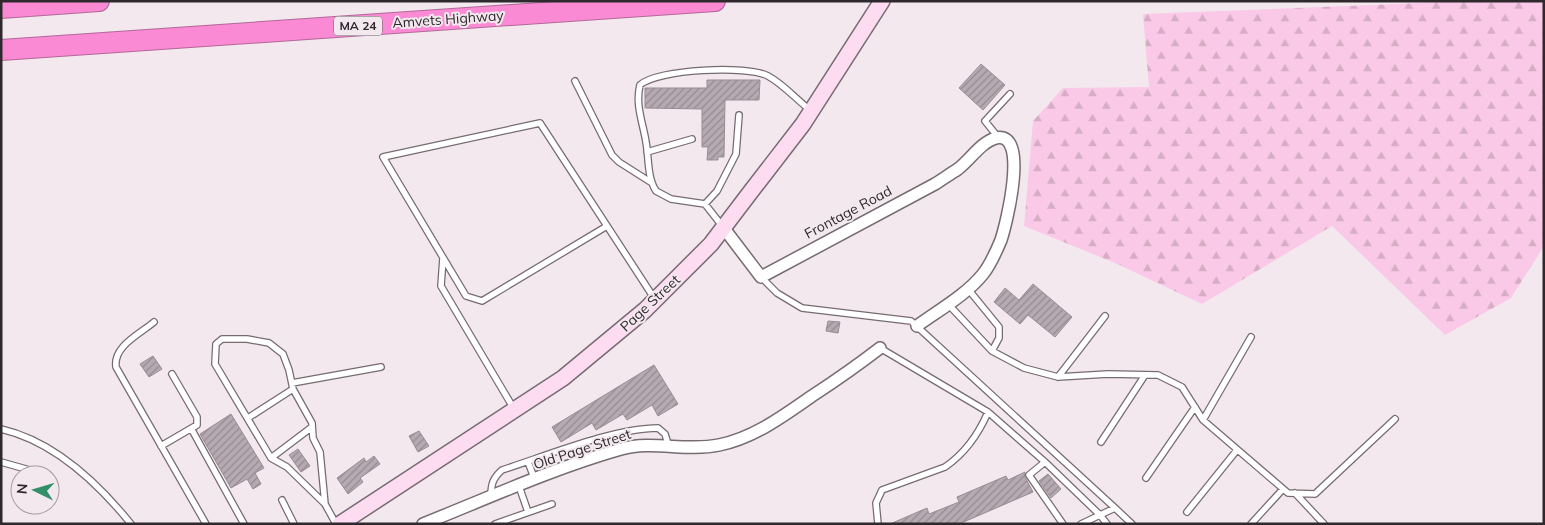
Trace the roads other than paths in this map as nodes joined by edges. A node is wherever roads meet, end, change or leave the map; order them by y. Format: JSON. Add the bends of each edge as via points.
{"nodes":[{"id":1,"x":99,"y":1,"type":"edge"},
{"id":2,"x":715,"y":1,"type":"edge"},
{"id":3,"x":882,"y":1,"type":"edge"},
{"id":4,"x":1,"y":8,"type":"edge"},
{"id":5,"x":1,"y":50,"type":"edge"},
{"id":6,"x":575,"y":81,"type":"dead end"},
{"id":7,"x":1010,"y":94,"type":"dead end"},
{"id":8,"x":811,"y":112,"type":"junction"},
{"id":9,"x":739,"y":115,"type":"dead end"},
{"id":10,"x":998,"y":137,"type":"junction"},
{"id":11,"x":692,"y":140,"type":"dead end"},
{"id":12,"x":647,"y":152,"type":"junction"},
{"id":13,"x":652,"y":182,"type":"junction"},
{"id":14,"x":705,"y":204,"type":"junction"},
{"id":15,"x":607,"y":226,"type":"junction"},
{"id":16,"x":723,"y":228,"type":"junction"},
{"id":17,"x":443,"y":258,"type":"junction"},
{"id":18,"x":762,"y":277,"type":"junction"},
{"id":19,"x":968,"y":289,"type":"junction"},
{"id":20,"x":655,"y":300,"type":"junction"},
{"id":21,"x":948,"y":304,"type":"junction"},
{"id":22,"x":1105,"y":316,"type":"dead end"},
{"id":23,"x":154,"y":322,"type":"dead end"},
{"id":24,"x":917,"y":326,"type":"junction"},
{"id":25,"x":1251,"y":337,"type":"dead end"},
{"id":26,"x":880,"y":348,"type":"joint"},
{"id":27,"x":992,"y":351,"type":"junction"},
{"id":28,"x":381,"y":367,"type":"dead end"},
{"id":29,"x":172,"y":374,"type":"dead end"},
{"id":30,"x":1144,"y":375,"type":"junction"},
{"id":31,"x":1058,"y":377,"type":"junction"},
{"id":32,"x":292,"y":386,"type":"junction"},
{"id":33,"x":1195,"y":407,"type":"junction"},
{"id":34,"x":515,"y":410,"type":"junction"},
{"id":35,"x":988,"y":412,"type":"junction"},
{"id":36,"x":248,"y":418,"type":"junction"},
{"id":37,"x":1395,"y":419,"type":"dead end"},
{"id":38,"x":1203,"y":420,"type":"junction"},
{"id":39,"x":312,"y":427,"type":"junction"},
{"id":40,"x":1,"y":429,"type":"edge"},
{"id":41,"x":192,"y":430,"type":"junction"},
{"id":42,"x":1101,"y":442,"type":"dead end"},
{"id":43,"x":162,"y":446,"type":"junction"},
{"id":44,"x":669,"y":447,"type":"junction"},
{"id":45,"x":1237,"y":450,"type":"junction"},
{"id":46,"x":271,"y":458,"type":"junction"},
{"id":47,"x":528,"y":462,"type":"junction"},
{"id":48,"x":1045,"y":462,"type":"junction"},
{"id":49,"x":1146,"y":478,"type":"dead end"},
{"id":50,"x":535,"y":480,"type":"junction"},
{"id":51,"x":519,"y":486,"type":"junction"},
{"id":52,"x":1283,"y":489,"type":"junction"},
{"id":53,"x":1295,"y":493,"type":"junction"},
{"id":54,"x":490,"y":496,"type":"junction"},
{"id":55,"x":282,"y":500,"type":"dead end"},
{"id":56,"x":325,"y":504,"type":"junction"},
{"id":57,"x":552,"y":504,"type":"dead end"},
{"id":58,"x":1115,"y":508,"type":"junction"},
{"id":59,"x":528,"y":512,"type":"junction"},
{"id":60,"x":1188,"y":512,"type":"dead end"},
{"id":61,"x":1100,"y":515,"type":"junction"},
{"id":62,"x":446,"y":520,"type":"edge"},
{"id":63,"x":346,"y":522,"type":"edge"},
{"id":64,"x":131,"y":524,"type":"edge"},
{"id":65,"x":206,"y":524,"type":"edge"},
{"id":66,"x":244,"y":524,"type":"edge"},
{"id":67,"x":294,"y":524,"type":"edge"},
{"id":68,"x":423,"y":524,"type":"edge"},
{"id":69,"x":495,"y":524,"type":"edge"},
{"id":70,"x":878,"y":524,"type":"edge"},
{"id":71,"x":1063,"y":524,"type":"edge"},
{"id":72,"x":1081,"y":524,"type":"edge"},
{"id":73,"x":1107,"y":524,"type":"edge"},
{"id":74,"x":1132,"y":524,"type":"edge"},
{"id":75,"x":1251,"y":524,"type":"edge"},
{"id":76,"x":1324,"y":524,"type":"edge"}],
"edges":[{"from":1,"to":4,"type":"highway"},
{"from":2,"to":5,"type":"highway","name":"Amvets Highway","number":"MA 24"},
{"from":3,"to":8,"type":"main road","name":"Page Street"},
{"from":6,"to":13,"type":"lane","via":[[612,155]]},
{"from":7,"to":10,"type":"lane","via":[[985,121]]},
{"from":8,"to":12,"type":"lane","via":[[769,76],[756,72],[676,72],[640,85],[640,118]]},
{"from":8,"to":16,"type":"main road","name":"Page Street"},
{"from":9,"to":14,"type":"lane","via":[[735,157],[717,191]]},
{"from":10,"to":18,"type":"street","name":"Frontage Road","via":[[987,142],[935,184]]},
{"from":10,"to":19,"type":"street","via":[[1010,142],[1014,157],[1007,219],[991,261]]},
{"from":11,"to":12,"type":"lane"},
{"from":12,"to":13,"type":"lane"},
{"from":13,"to":14,"type":"lane","via":[[656,191],[665,197]]},
{"from":14,"to":16,"type":"lane"},
{"from":15,"to":17,"type":"lane","via":[[482,301],[466,296]]},
{"from":15,"to":17,"type":"lane","via":[[540,123],[383,157]]},
{"from":15,"to":20,"type":"lane"},
{"from":16,"to":18,"type":"street"},
{"from":16,"to":20,"type":"main road","name":"Page Street","via":[[706,250]]},
{"from":17,"to":34,"type":"lane","via":[[441,286]]},
{"from":18,"to":24,"type":"lane","via":[[777,294],[802,308],[911,321]]},
{"from":19,"to":21,"type":"street"},
{"from":19,"to":27,"type":"lane","via":[[999,327],[999,338]]},
{"from":20,"to":34,"type":"main road","name":"Page Street","via":[[600,349]]},
{"from":21,"to":24,"type":"street"},
{"from":21,"to":27,"type":"lane"},
{"from":22,"to":31,"type":"lane"},
{"from":23,"to":43,"type":"lane","via":[[118,351],[115,359],[116,367]]},
{"from":24,"to":58,"type":"lane"},
{"from":25,"to":38,"type":"lane"},
{"from":26,"to":35,"type":"lane"},
{"from":26,"to":44,"type":"street","name":"Old Page Street","via":[[775,421],[742,439],[700,447]]},
{"from":27,"to":31,"type":"lane","via":[[1024,368]]},
{"from":28,"to":32,"type":"lane"},
{"from":29,"to":41,"type":"lane","via":[[197,417],[197,424]]},
{"from":30,"to":31,"type":"lane"},
{"from":30,"to":33,"type":"lane","via":[[1158,375],[1182,387]]},
{"from":30,"to":42,"type":"lane"},
{"from":32,"to":36,"type":"lane"},
{"from":32,"to":36,"type":"lane","via":[[287,361],[278,348],[247,339],[222,339],[216,344],[215,364]]},
{"from":32,"to":39,"type":"lane"},
{"from":33,"to":38,"type":"lane"},
{"from":33,"to":49,"type":"lane"},
{"from":34,"to":63,"type":"main road","name":"Page Street"},
{"from":35,"to":48,"type":"lane"},
{"from":35,"to":70,"type":"lane","via":[[983,424],[953,461],[882,490],[876,503]]},
{"from":36,"to":46,"type":"lane"},
{"from":37,"to":53,"type":"lane","via":[[1315,494]]},
{"from":38,"to":45,"type":"lane"},
{"from":39,"to":46,"type":"lane"},
{"from":39,"to":56,"type":"lane","via":[[322,459]]},
{"from":40,"to":64,"type":"lane","via":[[36,440],[57,454],[105,494]]},
{"from":41,"to":43,"type":"lane"},
{"from":41,"to":66,"type":"lane"},
{"from":43,"to":65,"type":"lane"},
{"from":44,"to":47,"type":"lane","via":[[666,434],[658,428],[644,428]]},
{"from":44,"to":50,"type":"street","name":"Old Page Street","via":[[632,446]]},
{"from":45,"to":52,"type":"lane"},
{"from":45,"to":60,"type":"lane"},
{"from":46,"to":56,"type":"lane","via":[[287,467]]},
{"from":47,"to":50,"type":"lane"},
{"from":47,"to":54,"type":"lane","via":[[502,470],[494,476]]},
{"from":48,"to":61,"type":"lane"},
{"from":48,"to":71,"type":"lane","via":[[1029,475]]},
{"from":50,"to":51,"type":"street","name":"Old Page Street"},
{"from":51,"to":54,"type":"street","name":"Old Page Street"},
{"from":51,"to":59,"type":"lane"},
{"from":52,"to":53,"type":"lane"},
{"from":52,"to":75,"type":"lane"},
{"from":53,"to":76,"type":"lane"},
{"from":54,"to":62,"type":"street","name":"Old Page Street"},
{"from":55,"to":67,"type":"lane"},
{"from":56,"to":63,"type":"lane"},
{"from":57,"to":59,"type":"lane"},
{"from":58,"to":61,"type":"lane"},
{"from":58,"to":74,"type":"lane"},
{"from":59,"to":69,"type":"lane"},
{"from":61,"to":72,"type":"lane"},
{"from":61,"to":73,"type":"lane"},
{"from":62,"to":68,"type":"street","name":"Old Page Street"}]}
